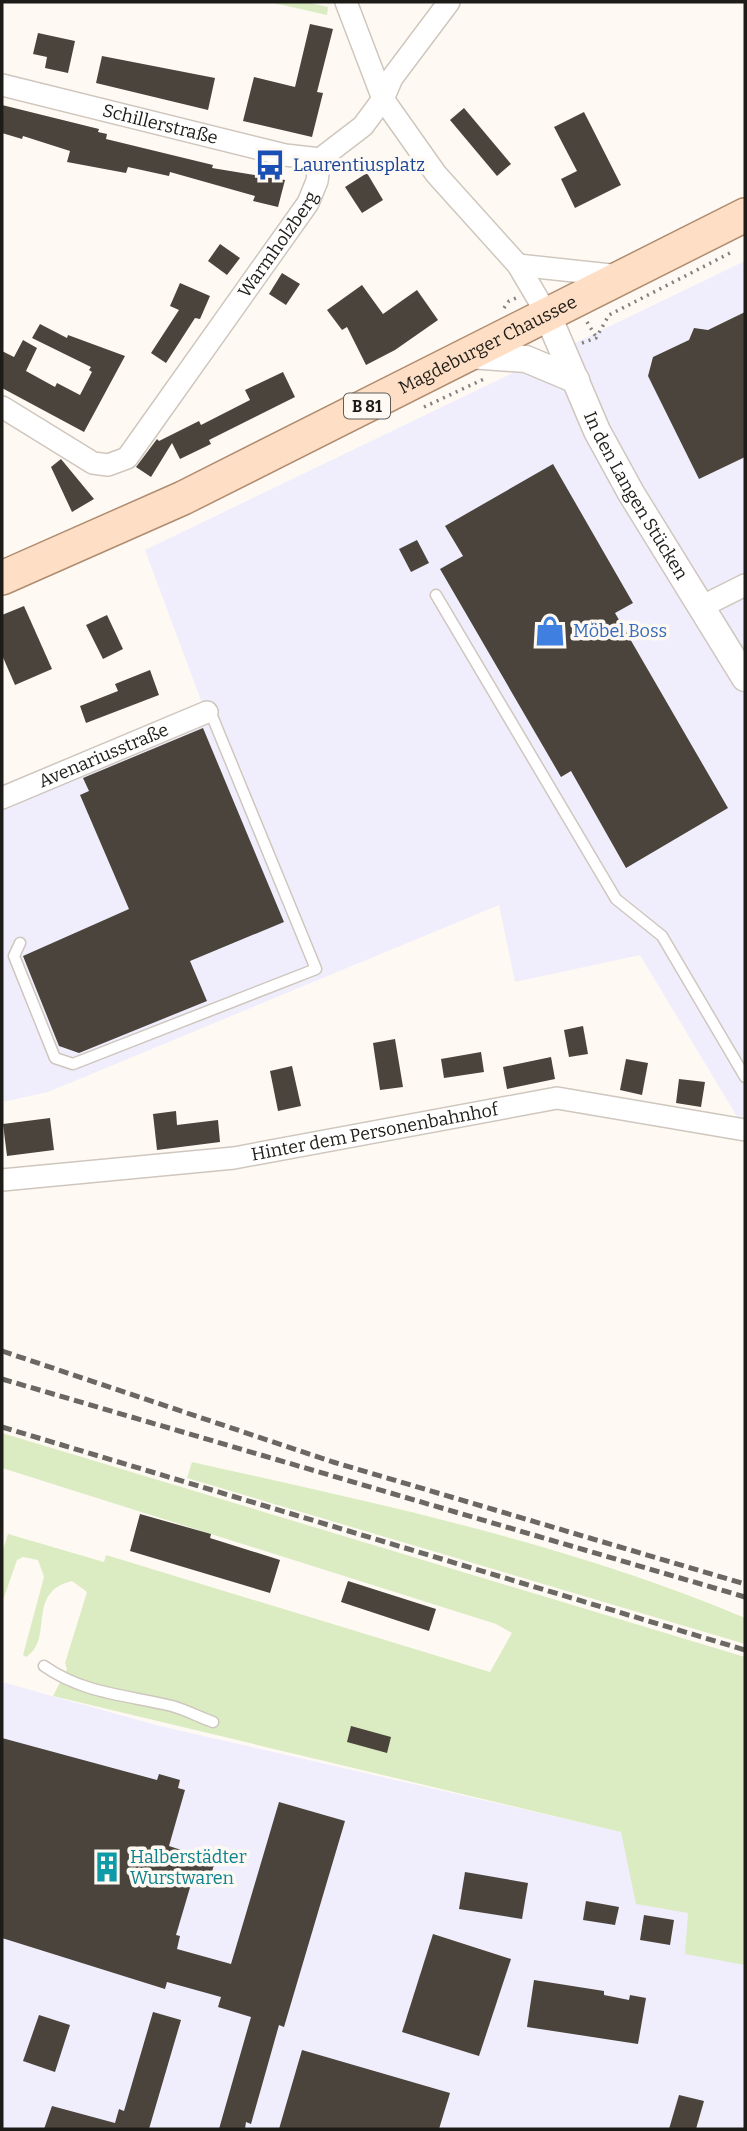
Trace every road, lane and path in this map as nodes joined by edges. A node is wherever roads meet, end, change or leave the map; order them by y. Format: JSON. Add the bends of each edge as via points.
{"nodes":[{"id":1,"x":346,"y":2,"type":"edge"},
{"id":2,"x":449,"y":2,"type":"edge"},
{"id":3,"x":2,"y":85,"type":"edge"},
{"id":4,"x":383,"y":99,"type":"junction"},
{"id":5,"x":320,"y":159,"type":"junction"},
{"id":6,"x":745,"y":215,"type":"edge"},
{"id":7,"x":745,"y":245,"type":"edge"},
{"id":8,"x":518,"y":265,"type":"junction"},
{"id":9,"x":626,"y":277,"type":"junction"},
{"id":10,"x":548,"y":316,"type":"junction"},
{"id":11,"x":563,"y":349,"type":"junction"},
{"id":12,"x":469,"y":355,"type":"junction"},
{"id":13,"x":576,"y":380,"type":"junction"},
{"id":14,"x":2,"y":407,"type":"edge"},
{"id":15,"x":2,"y":578,"type":"edge"},
{"id":16,"x":745,"y":585,"type":"edge"},
{"id":17,"x":436,"y":595,"type":"dead end"},
{"id":18,"x":703,"y":606,"type":"junction"},
{"id":19,"x":745,"y":678,"type":"edge"},
{"id":20,"x":207,"y":712,"type":"joint"},
{"id":21,"x":2,"y":798,"type":"edge"},
{"id":22,"x":20,"y":943,"type":"dead end"},
{"id":23,"x":745,"y":1077,"type":"edge"},
{"id":24,"x":745,"y":1130,"type":"edge"},
{"id":25,"x":2,"y":1180,"type":"edge"},
{"id":26,"x":44,"y":1665,"type":"dead end"},
{"id":27,"x":213,"y":1722,"type":"dead end"}],
"edges":[{"from":1,"to":4,"type":"street"},
{"from":2,"to":4,"type":"street","via":[[392,78]]},
{"from":3,"to":5,"type":"street","name":"Schillerstraße","via":[[285,155]]},
{"from":4,"to":5,"type":"street","via":[[363,126]]},
{"from":4,"to":8,"type":"street","via":[[436,174]]},
{"from":5,"to":14,"type":"street","name":"Warmholzberg","via":[[308,203],[127,458],[108,465],[93,463]]},
{"from":6,"to":9,"type":"main road","name":"Magdeburger Chaussee","number":"B 81"},
{"from":7,"to":11,"type":"path","via":[[609,315],[596,338]]},
{"from":8,"to":9,"type":"street"},
{"from":8,"to":10,"type":"street"},
{"from":9,"to":10,"type":"main road","name":"Magdeburger Chaussee","number":"B 81"},
{"from":10,"to":11,"type":"street","name":"In den Langen Stücken"},
{"from":10,"to":12,"type":"main road","name":"Magdeburger Chaussee","number":"B 81"},
{"from":11,"to":13,"type":"street","name":"In den Langen Stücken"},
{"from":12,"to":13,"type":"street","via":[[526,359]]},
{"from":12,"to":15,"type":"main road","name":"Magdeburger Chaussee","number":"B 81","via":[[183,498]]},
{"from":13,"to":18,"type":"street","name":"In den Langen Stücken","via":[[631,493]]},
{"from":16,"to":18,"type":"street"},
{"from":17,"to":23,"type":"lane","via":[[615,899],[662,936]]},
{"from":18,"to":19,"type":"street","name":"In den Langen Stücken"},
{"from":20,"to":21,"type":"street","name":"Avenariusstraße"},
{"from":20,"to":22,"type":"lane","via":[[316,969],[73,1064],[55,1058],[14,956]]},
{"from":24,"to":25,"type":"street","name":"Hinter dem Personenbahnhof","via":[[557,1098],[234,1158]]},
{"from":26,"to":27,"type":"lane","via":[[87,1689],[176,1707]]}]}
